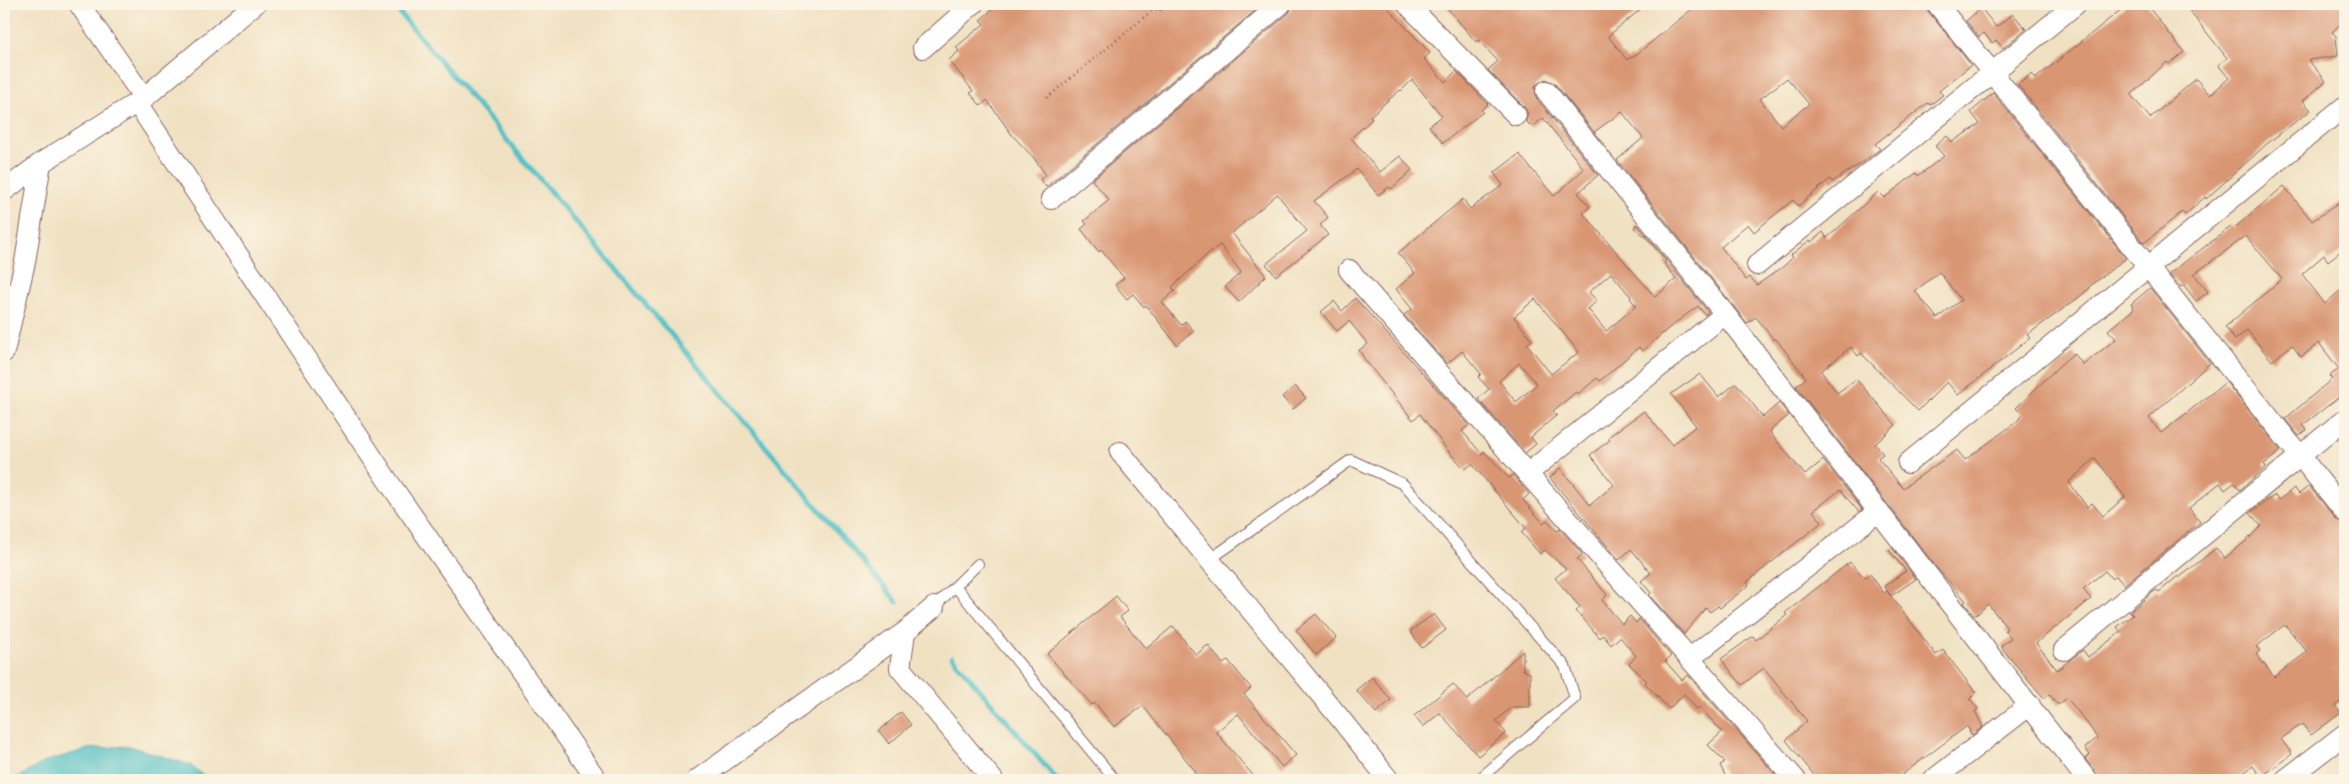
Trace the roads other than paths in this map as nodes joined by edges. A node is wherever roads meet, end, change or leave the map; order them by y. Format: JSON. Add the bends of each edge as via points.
{"nodes":[{"id":1,"x":79,"y":4,"type":"edge"},
{"id":2,"x":255,"y":4,"type":"edge"},
{"id":3,"x":973,"y":4,"type":"edge"},
{"id":4,"x":1281,"y":4,"type":"edge"},
{"id":5,"x":1407,"y":4,"type":"edge"},
{"id":6,"x":1937,"y":4,"type":"edge"},
{"id":7,"x":2076,"y":4,"type":"edge"},
{"id":8,"x":923,"y":48,"type":"dead end"},
{"id":9,"x":1991,"y":73,"type":"junction"},
{"id":10,"x":1546,"y":91,"type":"dead end"},
{"id":11,"x":141,"y":100,"type":"junction"},
{"id":12,"x":2345,"y":106,"type":"edge"},
{"id":13,"x":1516,"y":115,"type":"dead end"},
{"id":14,"x":41,"y":163,"type":"junction"},
{"id":15,"x":4,"y":191,"type":"edge"},
{"id":16,"x":1051,"y":199,"type":"dead end"},
{"id":17,"x":1758,"y":265,"type":"dead end"},
{"id":18,"x":2148,"y":267,"type":"junction"},
{"id":19,"x":1349,"y":270,"type":"dead end"},
{"id":20,"x":1725,"y":314,"type":"junction"},
{"id":21,"x":4,"y":352,"type":"edge"},
{"id":22,"x":2345,"y":418,"type":"edge"},
{"id":23,"x":1120,"y":452,"type":"dead end"},
{"id":24,"x":2300,"y":456,"type":"junction"},
{"id":25,"x":1908,"y":462,"type":"dead end"},
{"id":26,"x":1527,"y":474,"type":"junction"},
{"id":27,"x":1879,"y":511,"type":"junction"},
{"id":28,"x":2345,"y":512,"type":"edge"},
{"id":29,"x":1209,"y":560,"type":"junction"},
{"id":30,"x":978,"y":564,"type":"dead end"},
{"id":31,"x":956,"y":587,"type":"junction"},
{"id":32,"x":934,"y":607,"type":"joint"},
{"id":33,"x":905,"y":632,"type":"junction"},
{"id":34,"x":2064,"y":650,"type":"dead end"},
{"id":35,"x":1689,"y":659,"type":"junction"},
{"id":36,"x":2030,"y":705,"type":"junction"},
{"id":37,"x":2345,"y":734,"type":"edge"},
{"id":38,"x":597,"y":780,"type":"edge"},
{"id":39,"x":697,"y":780,"type":"edge"},
{"id":40,"x":993,"y":780,"type":"edge"},
{"id":41,"x":1115,"y":780,"type":"edge"},
{"id":42,"x":1388,"y":780,"type":"edge"},
{"id":43,"x":1478,"y":780,"type":"edge"},
{"id":44,"x":1796,"y":780,"type":"edge"},
{"id":45,"x":1933,"y":780,"type":"edge"},
{"id":46,"x":2087,"y":780,"type":"edge"},
{"id":47,"x":2285,"y":780,"type":"edge"}],
"edges":[{"from":1,"to":11,"type":"street"},
{"from":2,"to":11,"type":"street"},
{"from":3,"to":8,"type":"street"},
{"from":4,"to":16,"type":"street"},
{"from":5,"to":13,"type":"street"},
{"from":6,"to":9,"type":"street"},
{"from":7,"to":9,"type":"street"},
{"from":9,"to":17,"type":"street"},
{"from":9,"to":18,"type":"street"},
{"from":10,"to":20,"type":"street"},
{"from":11,"to":14,"type":"street"},
{"from":11,"to":38,"type":"street","via":[[388,481]]},
{"from":12,"to":18,"type":"street"},
{"from":14,"to":15,"type":"street"},
{"from":14,"to":21,"type":"street","via":[[25,262]]},
{"from":18,"to":24,"type":"street"},
{"from":18,"to":25,"type":"street"},
{"from":19,"to":26,"type":"street"},
{"from":20,"to":26,"type":"street"},
{"from":20,"to":27,"type":"street"},
{"from":22,"to":24,"type":"street"},
{"from":23,"to":29,"type":"street"},
{"from":24,"to":28,"type":"street"},
{"from":24,"to":34,"type":"street"},
{"from":26,"to":35,"type":"street"},
{"from":27,"to":35,"type":"street"},
{"from":27,"to":36,"type":"street"},
{"from":29,"to":42,"type":"street"},
{"from":29,"to":43,"type":"lane","via":[[1351,460],[1403,484],[1565,666],[1575,698]]},
{"from":30,"to":31,"type":"lane"},
{"from":31,"to":32,"type":"lane"},
{"from":31,"to":41,"type":"lane"},
{"from":32,"to":33,"type":"street"},
{"from":33,"to":39,"type":"street"},
{"from":33,"to":40,"type":"street","via":[[900,668]]},
{"from":35,"to":44,"type":"street"},
{"from":36,"to":45,"type":"street"},
{"from":36,"to":46,"type":"street"},
{"from":37,"to":47,"type":"street"}]}
